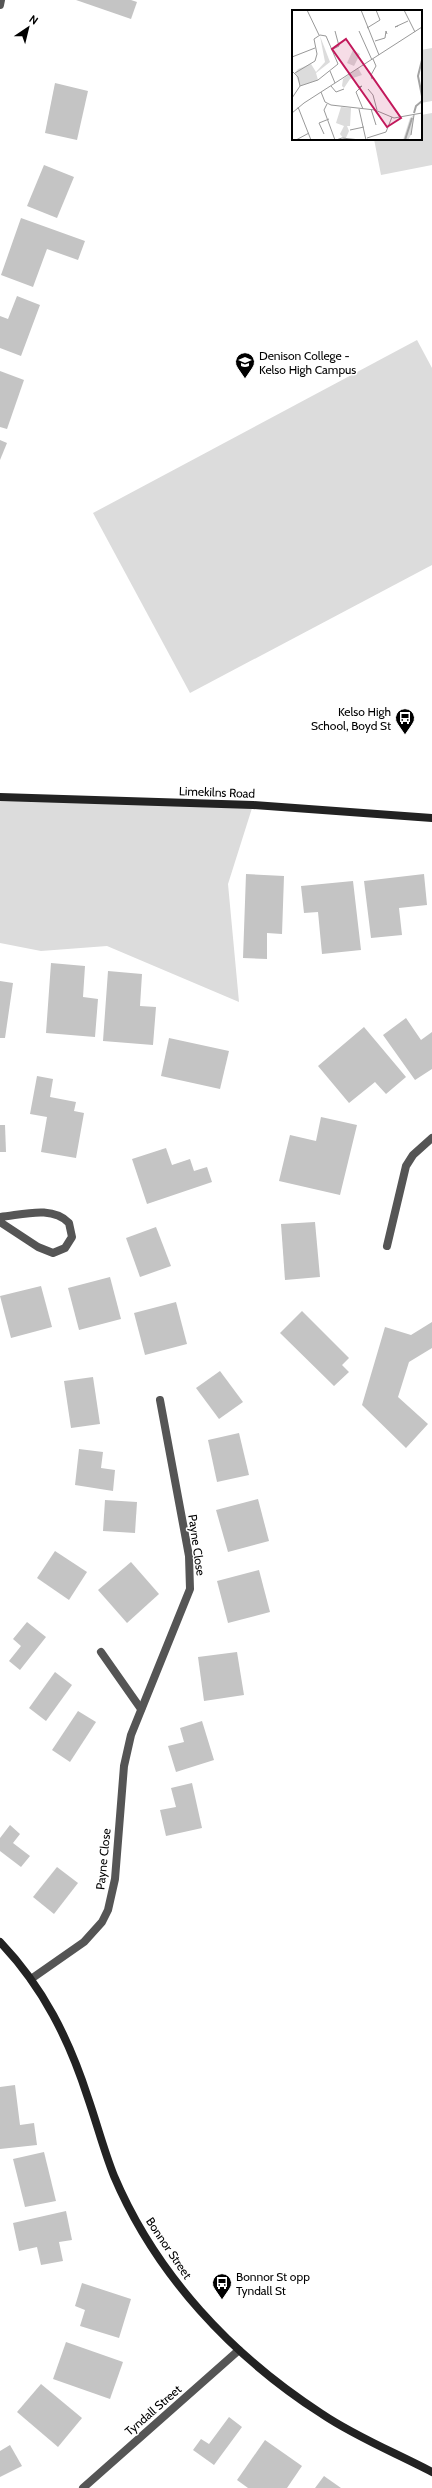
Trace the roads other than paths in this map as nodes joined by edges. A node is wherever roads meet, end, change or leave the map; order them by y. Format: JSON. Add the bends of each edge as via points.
{"nodes":[{"id":1,"x":1,"y":0,"type":"edge"},
{"id":2,"x":0,"y":5,"type":"edge"},
{"id":3,"x":0,"y":797,"type":"edge"},
{"id":4,"x":432,"y":818,"type":"edge"},
{"id":5,"x":432,"y":1138,"type":"edge"},
{"id":6,"x":0,"y":1218,"type":"edge"},
{"id":7,"x":0,"y":1222,"type":"edge"},
{"id":8,"x":387,"y":1246,"type":"dead end"},
{"id":9,"x":160,"y":1400,"type":"dead end"},
{"id":10,"x":101,"y":1652,"type":"dead end"},
{"id":11,"x":141,"y":1709,"type":"junction"},
{"id":12,"x":0,"y":1942,"type":"edge"},
{"id":13,"x":31,"y":1978,"type":"junction"},
{"id":14,"x":239,"y":2350,"type":"junction"},
{"id":15,"x":432,"y":2472,"type":"edge"},
{"id":16,"x":83,"y":2488,"type":"edge"}],
"edges":[{"from":1,"to":2,"type":"street"},
{"from":3,"to":4,"type":"street","name":"Limekilns Road","via":[[253,806]]},
{"from":5,"to":8,"type":"street","via":[[406,1166]]},
{"from":6,"to":7,"type":"street","via":[[47,1212],[55,1214],[69,1223],[72,1237],[66,1248],[53,1253],[38,1247]]},
{"from":9,"to":11,"type":"street","name":"Payne Close","via":[[191,1573],[185,1606]]},
{"from":10,"to":11,"type":"street"},
{"from":11,"to":13,"type":"street","name":"Payne Close","via":[[131,1735],[124,1766],[115,1879],[108,1910],[102,1922],[84,1942]]},
{"from":12,"to":13,"type":"street","name":"Bonnor Street"},
{"from":13,"to":14,"type":"street","name":"Bonnor Street","via":[[63,2032],[114,2175],[138,2226],[180,2286]]},
{"from":14,"to":15,"type":"street","name":"Bonnor Street","via":[[323,2415]]},
{"from":14,"to":16,"type":"street","name":"Tyndall Street"}]}
